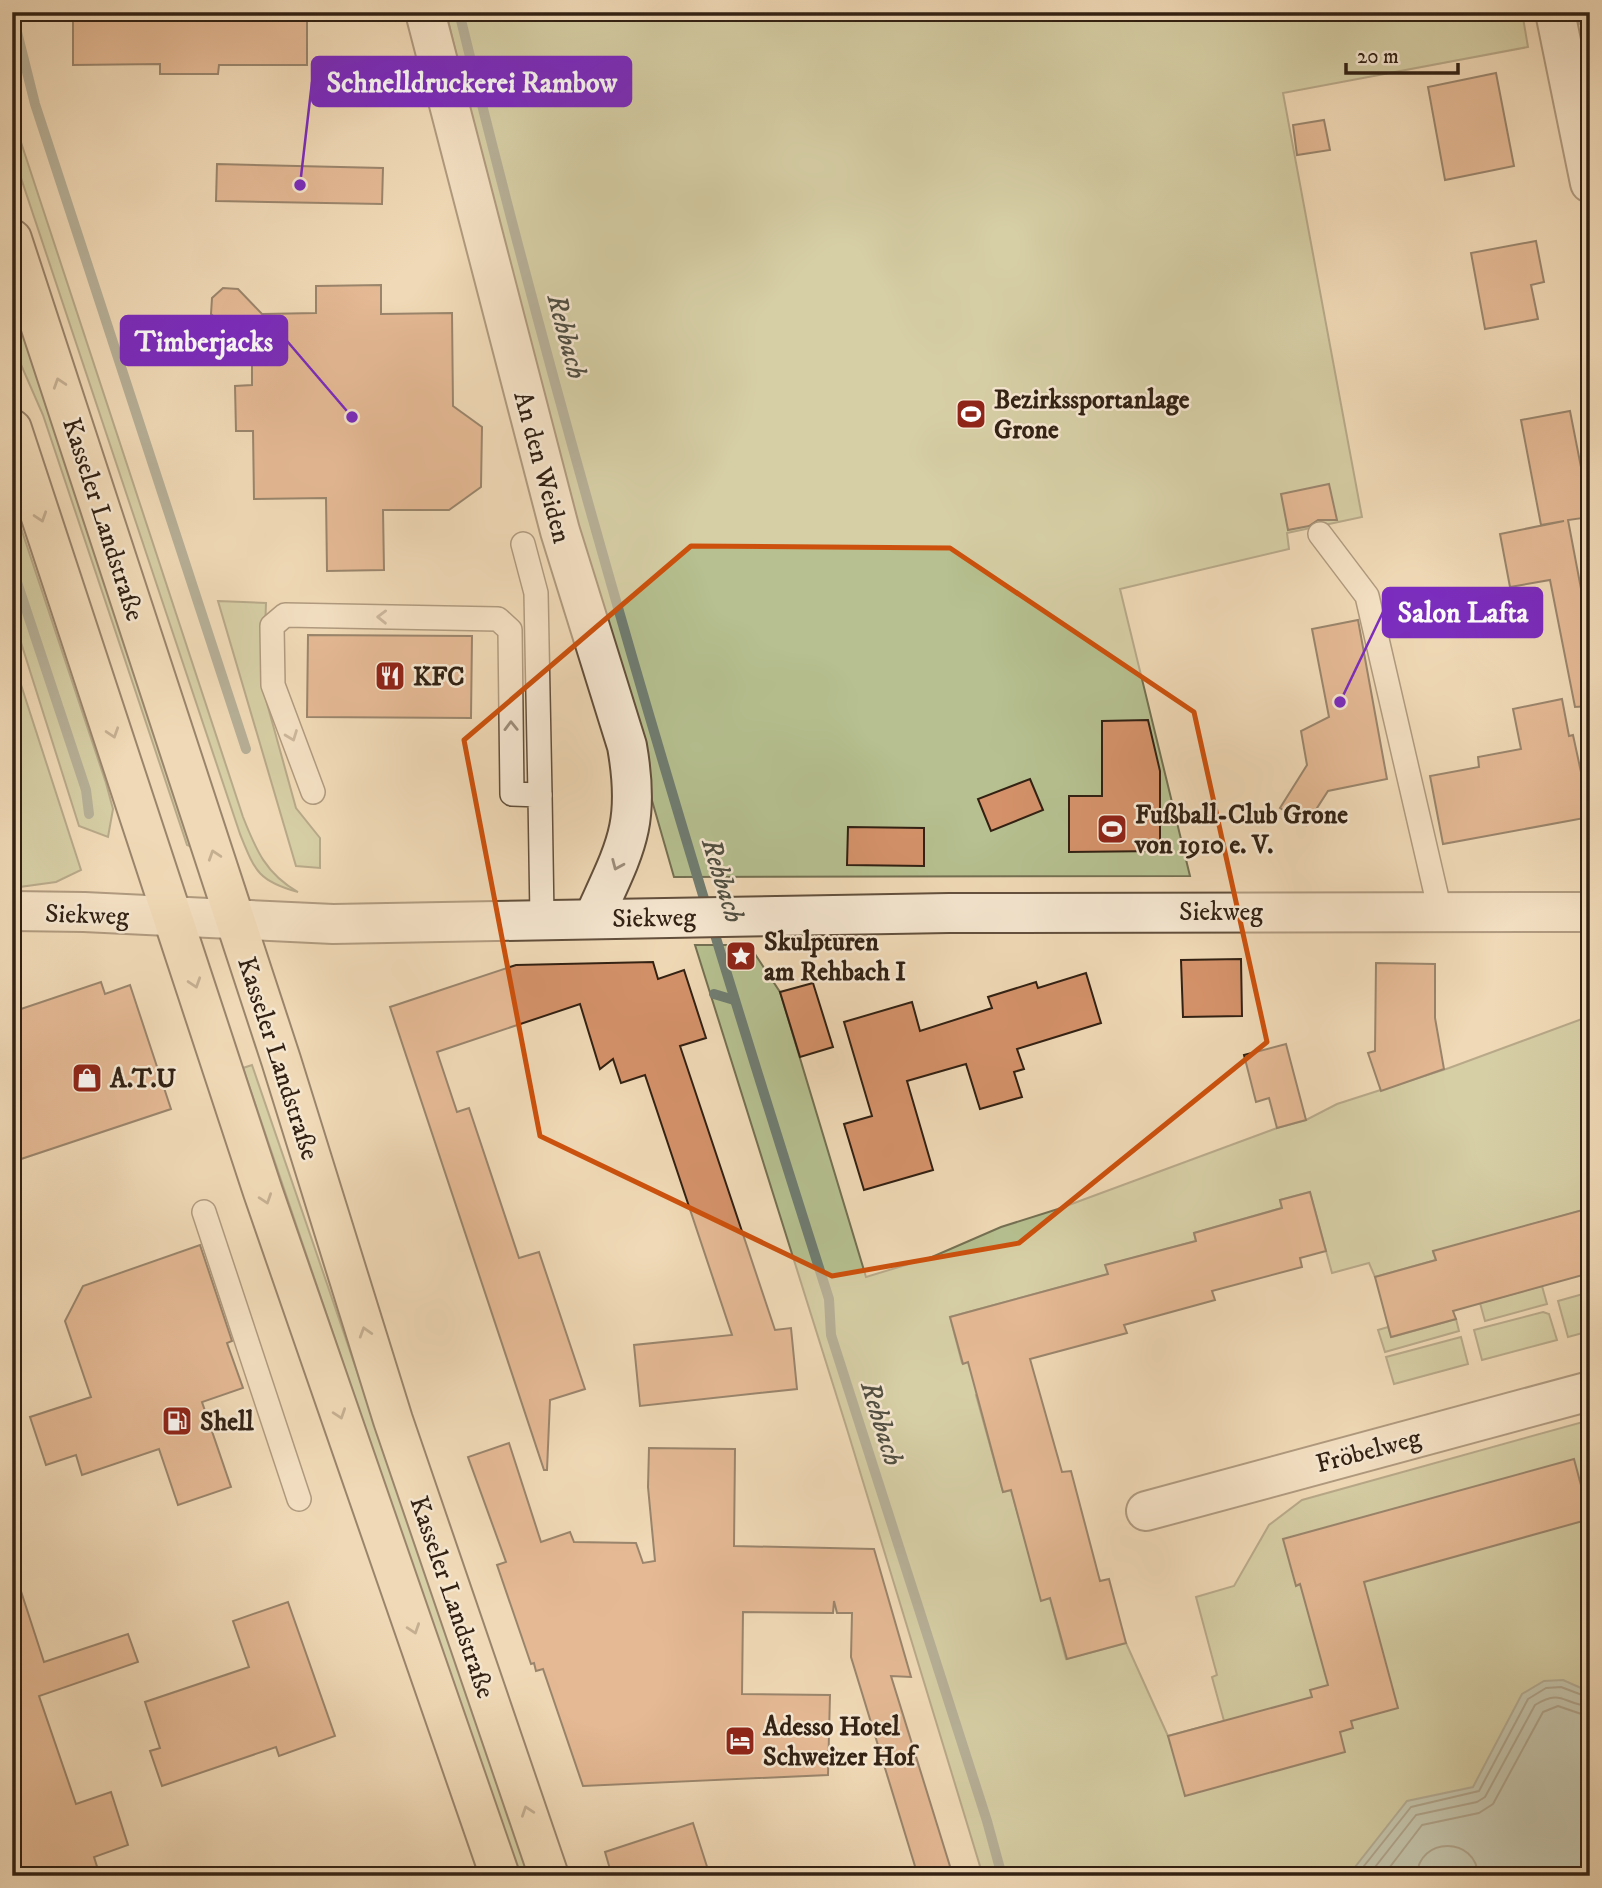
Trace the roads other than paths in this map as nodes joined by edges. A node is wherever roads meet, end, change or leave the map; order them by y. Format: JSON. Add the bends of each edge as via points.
{"nodes":[{"id":1,"x":425,"y":12,"type":"edge"},
{"id":2,"x":1555,"y":12,"type":"edge"},
{"id":3,"x":1590,"y":183,"type":"edge"},
{"id":4,"x":12,"y":239,"type":"edge"},
{"id":5,"x":12,"y":429,"type":"edge"},
{"id":6,"x":1320,"y":534,"type":"dead end"},
{"id":7,"x":523,"y":544,"type":"dead end"},
{"id":8,"x":313,"y":792,"type":"dead end"},
{"id":9,"x":540,"y":796,"type":"junction"},
{"id":10,"x":12,"y":911,"type":"edge"},
{"id":11,"x":1440,"y":911,"type":"junction"},
{"id":12,"x":1590,"y":912,"type":"edge"},
{"id":13,"x":594,"y":917,"type":"junction"},
{"id":14,"x":173,"y":918,"type":"junction"},
{"id":15,"x":542,"y":918,"type":"junction"},
{"id":16,"x":235,"y":920,"type":"junction"},
{"id":17,"x":204,"y":1212,"type":"dead end"},
{"id":18,"x":1590,"y":1391,"type":"edge"},
{"id":19,"x":299,"y":1499,"type":"dead end"},
{"id":20,"x":1146,"y":1511,"type":"dead end"},
{"id":21,"x":500,"y":1876,"type":"edge"},
{"id":22,"x":549,"y":1876,"type":"edge"}],
"edges":[{"from":1,"to":13,"type":"street","name":"An den Weiden","one_way":true,"via":[[560,531],[627,746],[634,811],[628,839]]},
{"from":2,"to":3,"type":"street"},
{"from":16,"to":4,"type":"main road","name":"Kasseler Landstraße","one_way":true},
{"from":5,"to":14,"type":"main road","name":"Kasseler Landstraße","one_way":true},
{"from":6,"to":11,"type":"lane","via":[[1367,596]]},
{"from":7,"to":9,"type":"lane","via":[[536,593]]},
{"from":9,"to":8,"type":"lane","one_way":true,"via":[[512,794],[510,631],[498,619],[285,615],[271,626],[273,685]]},
{"from":9,"to":15,"type":"lane"},
{"from":10,"to":14,"type":"street","name":"Siekweg"},
{"from":11,"to":12,"type":"street","name":"Siekweg"},
{"from":11,"to":13,"type":"street","name":"Siekweg"},
{"from":13,"to":15,"type":"street","name":"Siekweg"},
{"from":14,"to":16,"type":"street","name":"Siekweg"},
{"from":14,"to":21,"type":"main road","name":"Kasseler Landstraße","one_way":true},
{"from":15,"to":16,"type":"street","name":"Siekweg","via":[[333,924]]},
{"from":22,"to":16,"type":"main road","name":"Kasseler Landstraße","one_way":true,"via":[[393,1420]]},
{"from":17,"to":19,"type":"lane"},
{"from":18,"to":20,"type":"street","name":"Fröbelweg"}]}
